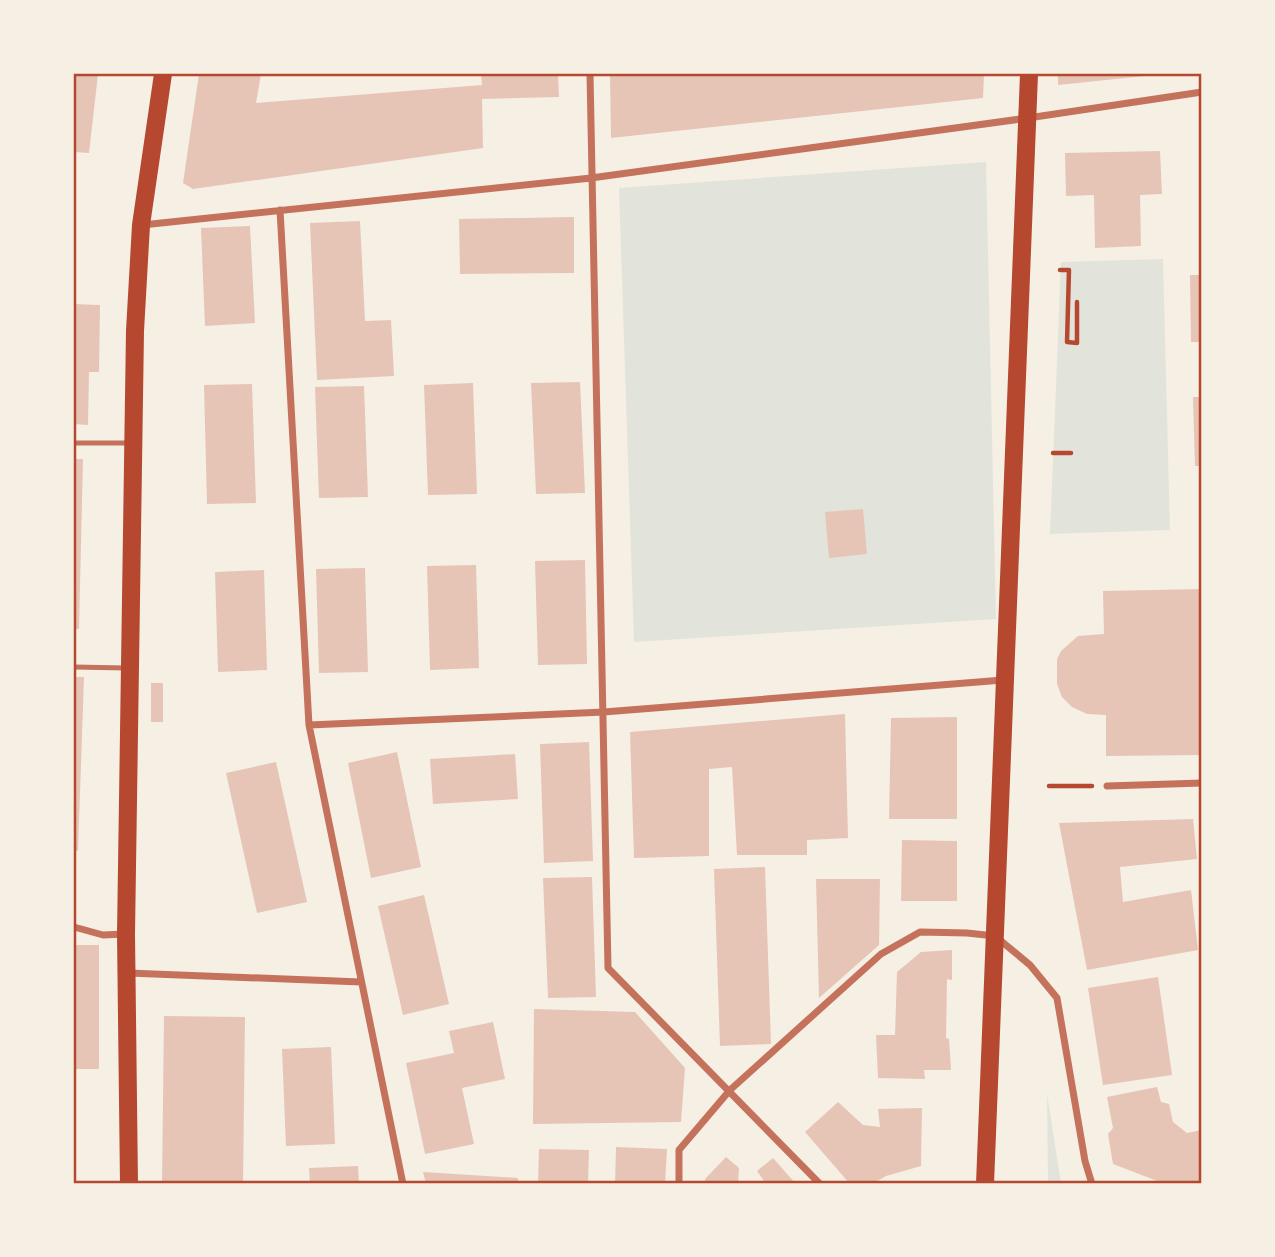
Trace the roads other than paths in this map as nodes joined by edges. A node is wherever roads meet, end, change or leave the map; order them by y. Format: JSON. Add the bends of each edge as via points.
{"nodes":[{"id":1,"x":163,"y":74,"type":"edge"},
{"id":2,"x":590,"y":74,"type":"edge"},
{"id":3,"x":1029,"y":74,"type":"edge"},
{"id":4,"x":1202,"y":92,"type":"edge"},
{"id":5,"x":1028,"y":118,"type":"junction"},
{"id":6,"x":591,"y":178,"type":"junction"},
{"id":7,"x":280,"y":210,"type":"junction"},
{"id":8,"x":141,"y":225,"type":"junction"},
{"id":9,"x":74,"y":443,"type":"edge"},
{"id":10,"x":133,"y":443,"type":"junction"},
{"id":11,"x":74,"y":667,"type":"edge"},
{"id":12,"x":130,"y":668,"type":"junction"},
{"id":13,"x":1005,"y":679,"type":"junction"},
{"id":14,"x":604,"y":712,"type":"junction"},
{"id":15,"x":309,"y":725,"type":"junction"},
{"id":16,"x":1202,"y":783,"type":"edge"},
{"id":17,"x":1107,"y":786,"type":"road end"},
{"id":18,"x":74,"y":927,"type":"edge"},
{"id":19,"x":126,"y":934,"type":"junction"},
{"id":20,"x":995,"y":936,"type":"junction"},
{"id":21,"x":126,"y":973,"type":"junction"},
{"id":22,"x":361,"y":982,"type":"junction"},
{"id":23,"x":730,"y":1090,"type":"junction"},
{"id":24,"x":129,"y":1184,"type":"edge"},
{"id":25,"x":403,"y":1184,"type":"edge"},
{"id":26,"x":679,"y":1184,"type":"edge"},
{"id":27,"x":820,"y":1184,"type":"edge"},
{"id":28,"x":985,"y":1184,"type":"edge"},
{"id":29,"x":1092,"y":1184,"type":"edge"}],
"edges":[{"from":1,"to":8,"type":"main road"},
{"from":2,"to":6,"type":"street"},
{"from":3,"to":5,"type":"main road"},
{"from":4,"to":5,"type":"street"},
{"from":5,"to":6,"type":"street"},
{"from":5,"to":13,"type":"main road"},
{"from":6,"to":7,"type":"street"},
{"from":6,"to":14,"type":"street"},
{"from":7,"to":8,"type":"street"},
{"from":7,"to":15,"type":"street"},
{"from":8,"to":10,"type":"main road"},
{"from":9,"to":10,"type":"lane"},
{"from":10,"to":12,"type":"main road"},
{"from":11,"to":12,"type":"lane"},
{"from":12,"to":19,"type":"main road"},
{"from":13,"to":14,"type":"street"},
{"from":13,"to":20,"type":"main road"},
{"from":14,"to":15,"type":"street"},
{"from":14,"to":23,"type":"street","via":[[608,968]]},
{"from":15,"to":22,"type":"street"},
{"from":16,"to":17,"type":"street"},
{"from":18,"to":19,"type":"street","via":[[103,935]]},
{"from":19,"to":21,"type":"main road"},
{"from":20,"to":23,"type":"street","via":[[920,932],[881,954]]},
{"from":20,"to":28,"type":"main road"},
{"from":20,"to":29,"type":"street","via":[[1030,965],[1057,998]]},
{"from":21,"to":22,"type":"street"},
{"from":21,"to":24,"type":"main road"},
{"from":22,"to":25,"type":"street"},
{"from":23,"to":26,"type":"street","via":[[679,1150]]},
{"from":23,"to":27,"type":"street"}]}
